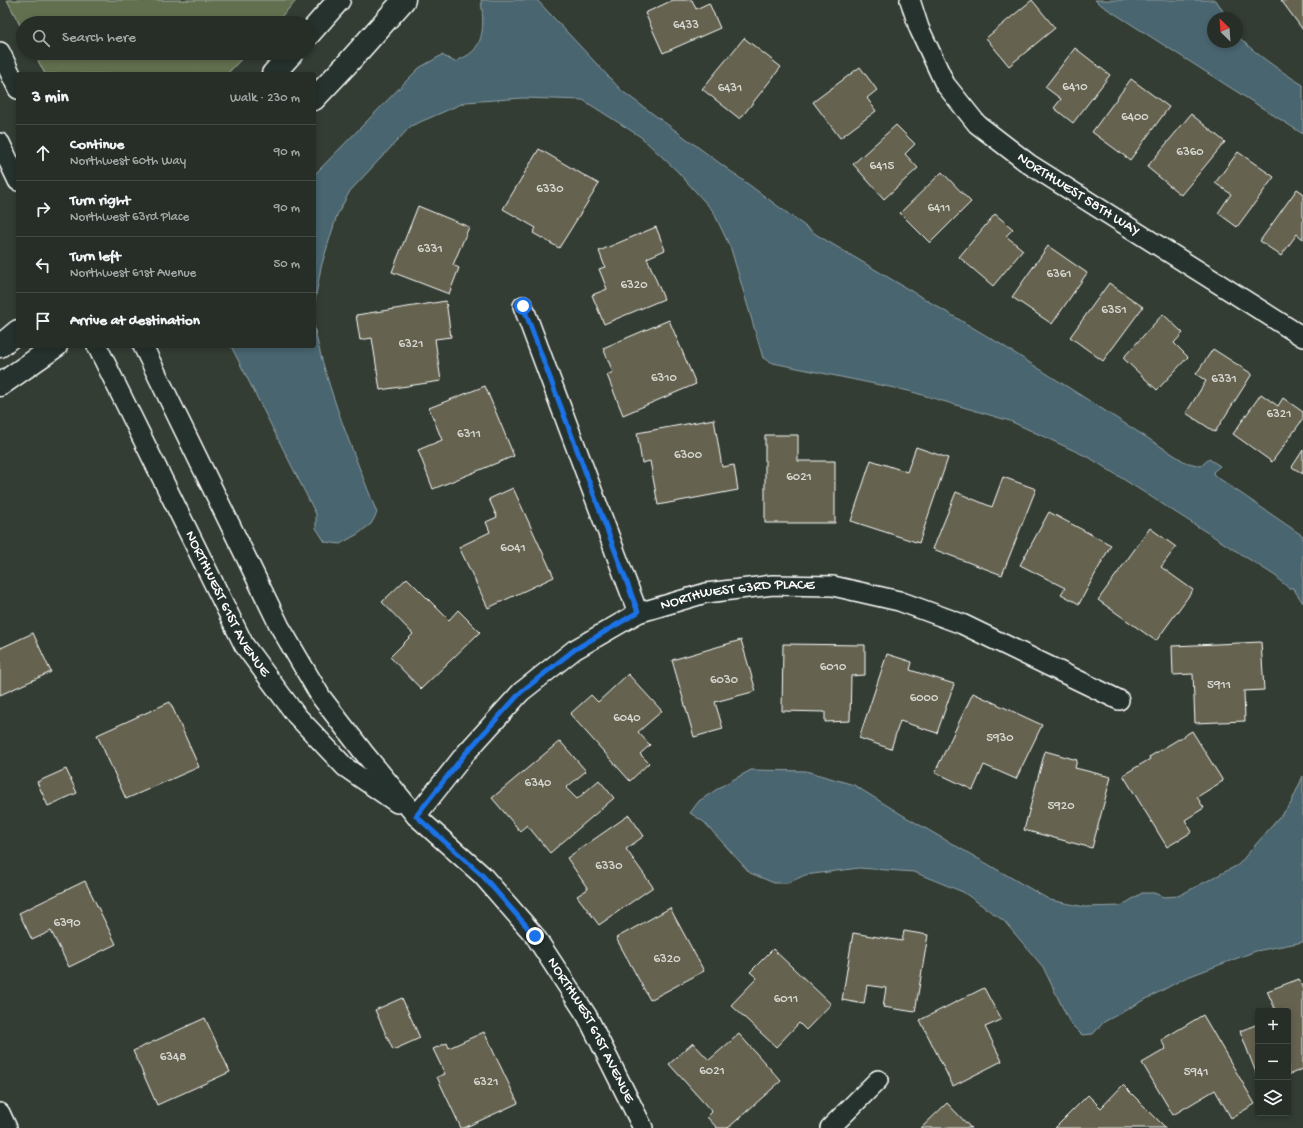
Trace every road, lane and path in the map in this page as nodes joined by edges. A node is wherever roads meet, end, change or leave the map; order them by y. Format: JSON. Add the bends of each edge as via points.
{"nodes":[{"id":1,"x":339,"y":0,"type":"edge"},
{"id":2,"x":404,"y":0,"type":"edge"},
{"id":3,"x":910,"y":0,"type":"edge"},
{"id":4,"x":316,"y":26,"type":"edge"},
{"id":5,"x":0,"y":52,"type":"edge"},
{"id":6,"x":286,"y":60,"type":"edge"},
{"id":7,"x":275,"y":72,"type":"edge"},
{"id":8,"x":16,"y":85,"type":"edge"},
{"id":9,"x":316,"y":97,"type":"edge"},
{"id":10,"x":0,"y":143,"type":"edge"},
{"id":11,"x":16,"y":177,"type":"edge"},
{"id":12,"x":523,"y":306,"type":"dead end"},
{"id":13,"x":16,"y":333,"type":"edge"},
{"id":14,"x":1303,"y":337,"type":"edge"},
{"id":15,"x":0,"y":346,"type":"edge"},
{"id":16,"x":53,"y":348,"type":"edge"},
{"id":17,"x":98,"y":348,"type":"edge"},
{"id":18,"x":144,"y":348,"type":"edge"},
{"id":19,"x":0,"y":386,"type":"edge"},
{"id":20,"x":638,"y":612,"type":"junction"},
{"id":21,"x":1119,"y":700,"type":"dead end"},
{"id":22,"x":416,"y":816,"type":"junction"},
{"id":23,"x":878,"y":1080,"type":"dead end"},
{"id":24,"x":0,"y":1113,"type":"edge"},
{"id":25,"x":7,"y":1128,"type":"edge"},
{"id":26,"x":643,"y":1128,"type":"edge"},
{"id":27,"x":830,"y":1128,"type":"edge"}],
"edges":[{"from":1,"to":4,"type":"street"},
{"from":2,"to":9,"type":"street"},
{"from":3,"to":14,"type":"street","name":"NORTHWEST 58TH WAY","via":[[919,28],[945,84],[977,124],[1029,164]]},
{"from":5,"to":8,"type":"street"},
{"from":6,"to":7,"type":"street"},
{"from":10,"to":11,"type":"street"},
{"from":12,"to":20,"type":"street"},
{"from":13,"to":15,"type":"street"},
{"from":16,"to":19,"type":"street"},
{"from":17,"to":22,"type":"street","name":"NORTHWEST 61ST AVENUE","via":[[244,645],[296,715],[345,767]]},
{"from":18,"to":22,"type":"street","name":"NORTHWEST 61ST AVENUE","via":[[280,627],[321,697]]},
{"from":20,"to":21,"type":"street","name":"NORTHWEST 63RD PLACE","via":[[706,593],[773,585],[833,586],[899,601],[962,624]]},
{"from":20,"to":22,"type":"street","name":"NORTHWEST 63RD PLACE","via":[[574,650],[521,692],[465,754]]},
{"from":22,"to":26,"type":"street","name":"NORTHWEST 61ST AVENUE","via":[[482,875],[535,936],[588,1016]]},
{"from":23,"to":27,"type":"street"},
{"from":24,"to":25,"type":"street"}]}
